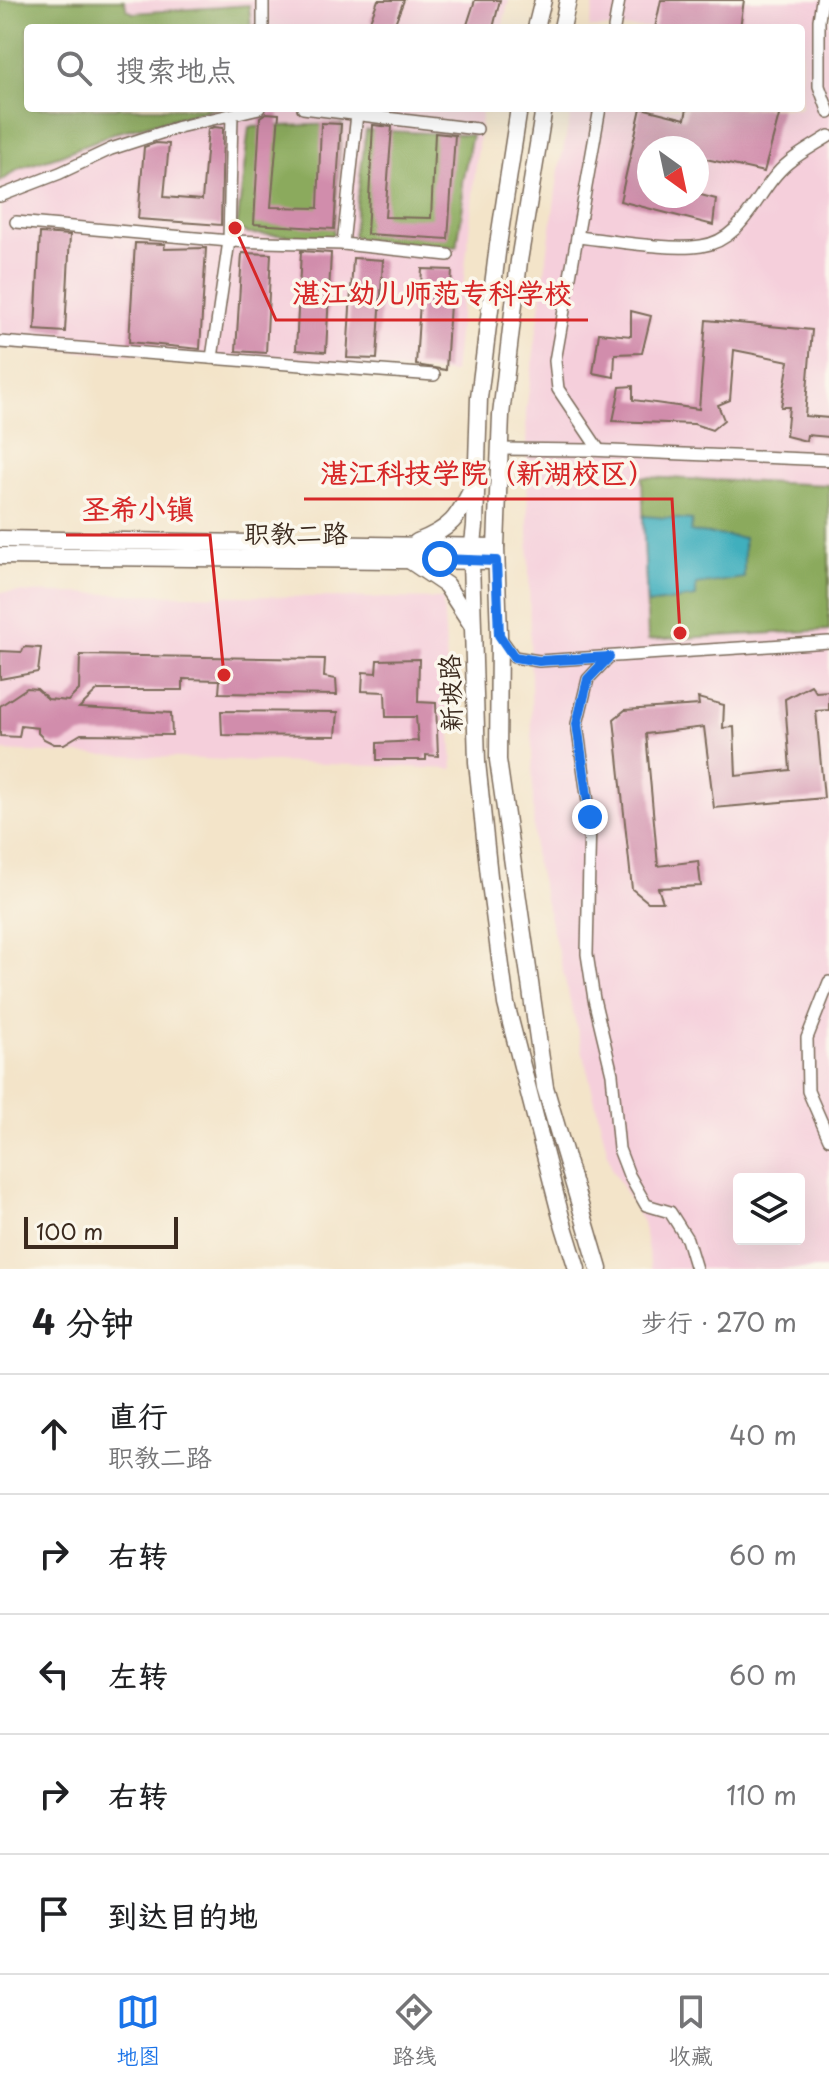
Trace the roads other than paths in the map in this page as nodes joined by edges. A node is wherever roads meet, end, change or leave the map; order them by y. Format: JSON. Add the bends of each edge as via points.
{"nodes":[{"id":1,"x":263,"y":0,"type":"edge"},
{"id":2,"x":543,"y":0,"type":"edge"},
{"id":3,"x":568,"y":0,"type":"edge"},
{"id":4,"x":619,"y":0,"type":"edge"},
{"id":5,"x":822,"y":0,"type":"edge"},
{"id":6,"x":263,"y":24,"type":"edge"},
{"id":7,"x":537,"y":24,"type":"edge"},
{"id":8,"x":563,"y":24,"type":"edge"},
{"id":9,"x":615,"y":24,"type":"edge"},
{"id":10,"x":244,"y":112,"type":"edge"},
{"id":11,"x":339,"y":112,"type":"edge"},
{"id":12,"x":518,"y":112,"type":"edge"},
{"id":13,"x":543,"y":112,"type":"edge"},
{"id":14,"x":599,"y":112,"type":"edge"},
{"id":15,"x":829,"y":113,"type":"edge"},
{"id":16,"x":357,"y":114,"type":"junction"},
{"id":17,"x":232,"y":115,"type":"junction"},
{"id":18,"x":477,"y":129,"type":"dead end"},
{"id":19,"x":829,"y":136,"type":"edge"},
{"id":20,"x":0,"y":196,"type":"edge"},
{"id":21,"x":16,"y":222,"type":"dead end"},
{"id":22,"x":577,"y":237,"type":"junction"},
{"id":23,"x":229,"y":241,"type":"junction"},
{"id":24,"x":343,"y":244,"type":"junction"},
{"id":25,"x":448,"y":255,"type":"dead end"},
{"id":26,"x":0,"y":342,"type":"edge"},
{"id":27,"x":212,"y":358,"type":"junction"},
{"id":28,"x":434,"y":375,"type":"dead end"},
{"id":29,"x":500,"y":449,"type":"junction"},
{"id":30,"x":599,"y":450,"type":"junction"},
{"id":31,"x":829,"y":460,"type":"edge"},
{"id":32,"x":476,"y":480,"type":"junction"},
{"id":33,"x":0,"y":539,"type":"edge"},
{"id":34,"x":408,"y":552,"type":"junction"},
{"id":35,"x":472,"y":554,"type":"junction"},
{"id":36,"x":496,"y":554,"type":"junction"},
{"id":37,"x":0,"y":556,"type":"edge"},
{"id":38,"x":473,"y":627,"type":"junction"},
{"id":39,"x":499,"y":635,"type":"junction"},
{"id":40,"x":829,"y":642,"type":"edge"},
{"id":41,"x":609,"y":657,"type":"junction"},
{"id":42,"x":829,"y":982,"type":"edge"},
{"id":43,"x":829,"y":1139,"type":"edge"},
{"id":44,"x":577,"y":1269,"type":"edge"},
{"id":45,"x":599,"y":1269,"type":"edge"},
{"id":46,"x":696,"y":1269,"type":"edge"}],
"edges":[{"from":1,"to":6,"type":"street"},
{"from":2,"to":7,"type":"street"},
{"from":3,"to":8,"type":"street"},
{"from":4,"to":9,"type":"street"},
{"from":5,"to":15,"type":"street","via":[[819,86]]},
{"from":10,"to":17,"type":"street"},
{"from":11,"to":16,"type":"street"},
{"from":12,"to":32,"type":"street","name":"新坡路","via":[[479,398]]},
{"from":13,"to":29,"type":"street","via":[[519,261]]},
{"from":14,"to":22,"type":"street"},
{"from":16,"to":18,"type":"street"},
{"from":16,"to":24,"type":"street"},
{"from":17,"to":20,"type":"street","via":[[111,149]]},
{"from":17,"to":23,"type":"street"},
{"from":19,"to":22,"type":"street","via":[[786,164],[723,238],[702,246],[677,246]]},
{"from":21,"to":23,"type":"street"},
{"from":22,"to":30,"type":"street","via":[[555,361],[558,389]]},
{"from":23,"to":24,"type":"street"},
{"from":23,"to":27,"type":"street"},
{"from":24,"to":25,"type":"street"},
{"from":26,"to":27,"type":"street"},
{"from":27,"to":28,"type":"street"},
{"from":29,"to":30,"type":"street"},
{"from":29,"to":36,"type":"street"},
{"from":30,"to":31,"type":"street"},
{"from":32,"to":34,"type":"street","via":[[451,525]]},
{"from":32,"to":35,"type":"street","name":"新坡路"},
{"from":33,"to":34,"type":"street","name":"职教二路"},
{"from":34,"to":35,"type":"street","name":"职教二路"},
{"from":34,"to":37,"type":"street","name":"职教二路"},
{"from":34,"to":38,"type":"street","via":[[446,585]]},
{"from":35,"to":36,"type":"street","name":"职教二路"},
{"from":35,"to":38,"type":"street","name":"新坡路"},
{"from":36,"to":39,"type":"street","name":"新坡路"},
{"from":38,"to":44,"type":"street","name":"新坡路","via":[[477,762],[506,1004]]},
{"from":39,"to":41,"type":"street","via":[[514,657]]},
{"from":39,"to":45,"type":"street","name":"新坡路","via":[[498,760],[545,1087]]},
{"from":40,"to":41,"type":"street"},
{"from":41,"to":46,"type":"street","via":[[588,679],[577,724],[590,817],[587,954],[612,1074],[619,1149],[646,1205],[670,1212],[687,1239]]},
{"from":42,"to":43,"type":"street","via":[[807,1038],[808,1091]]}]}
